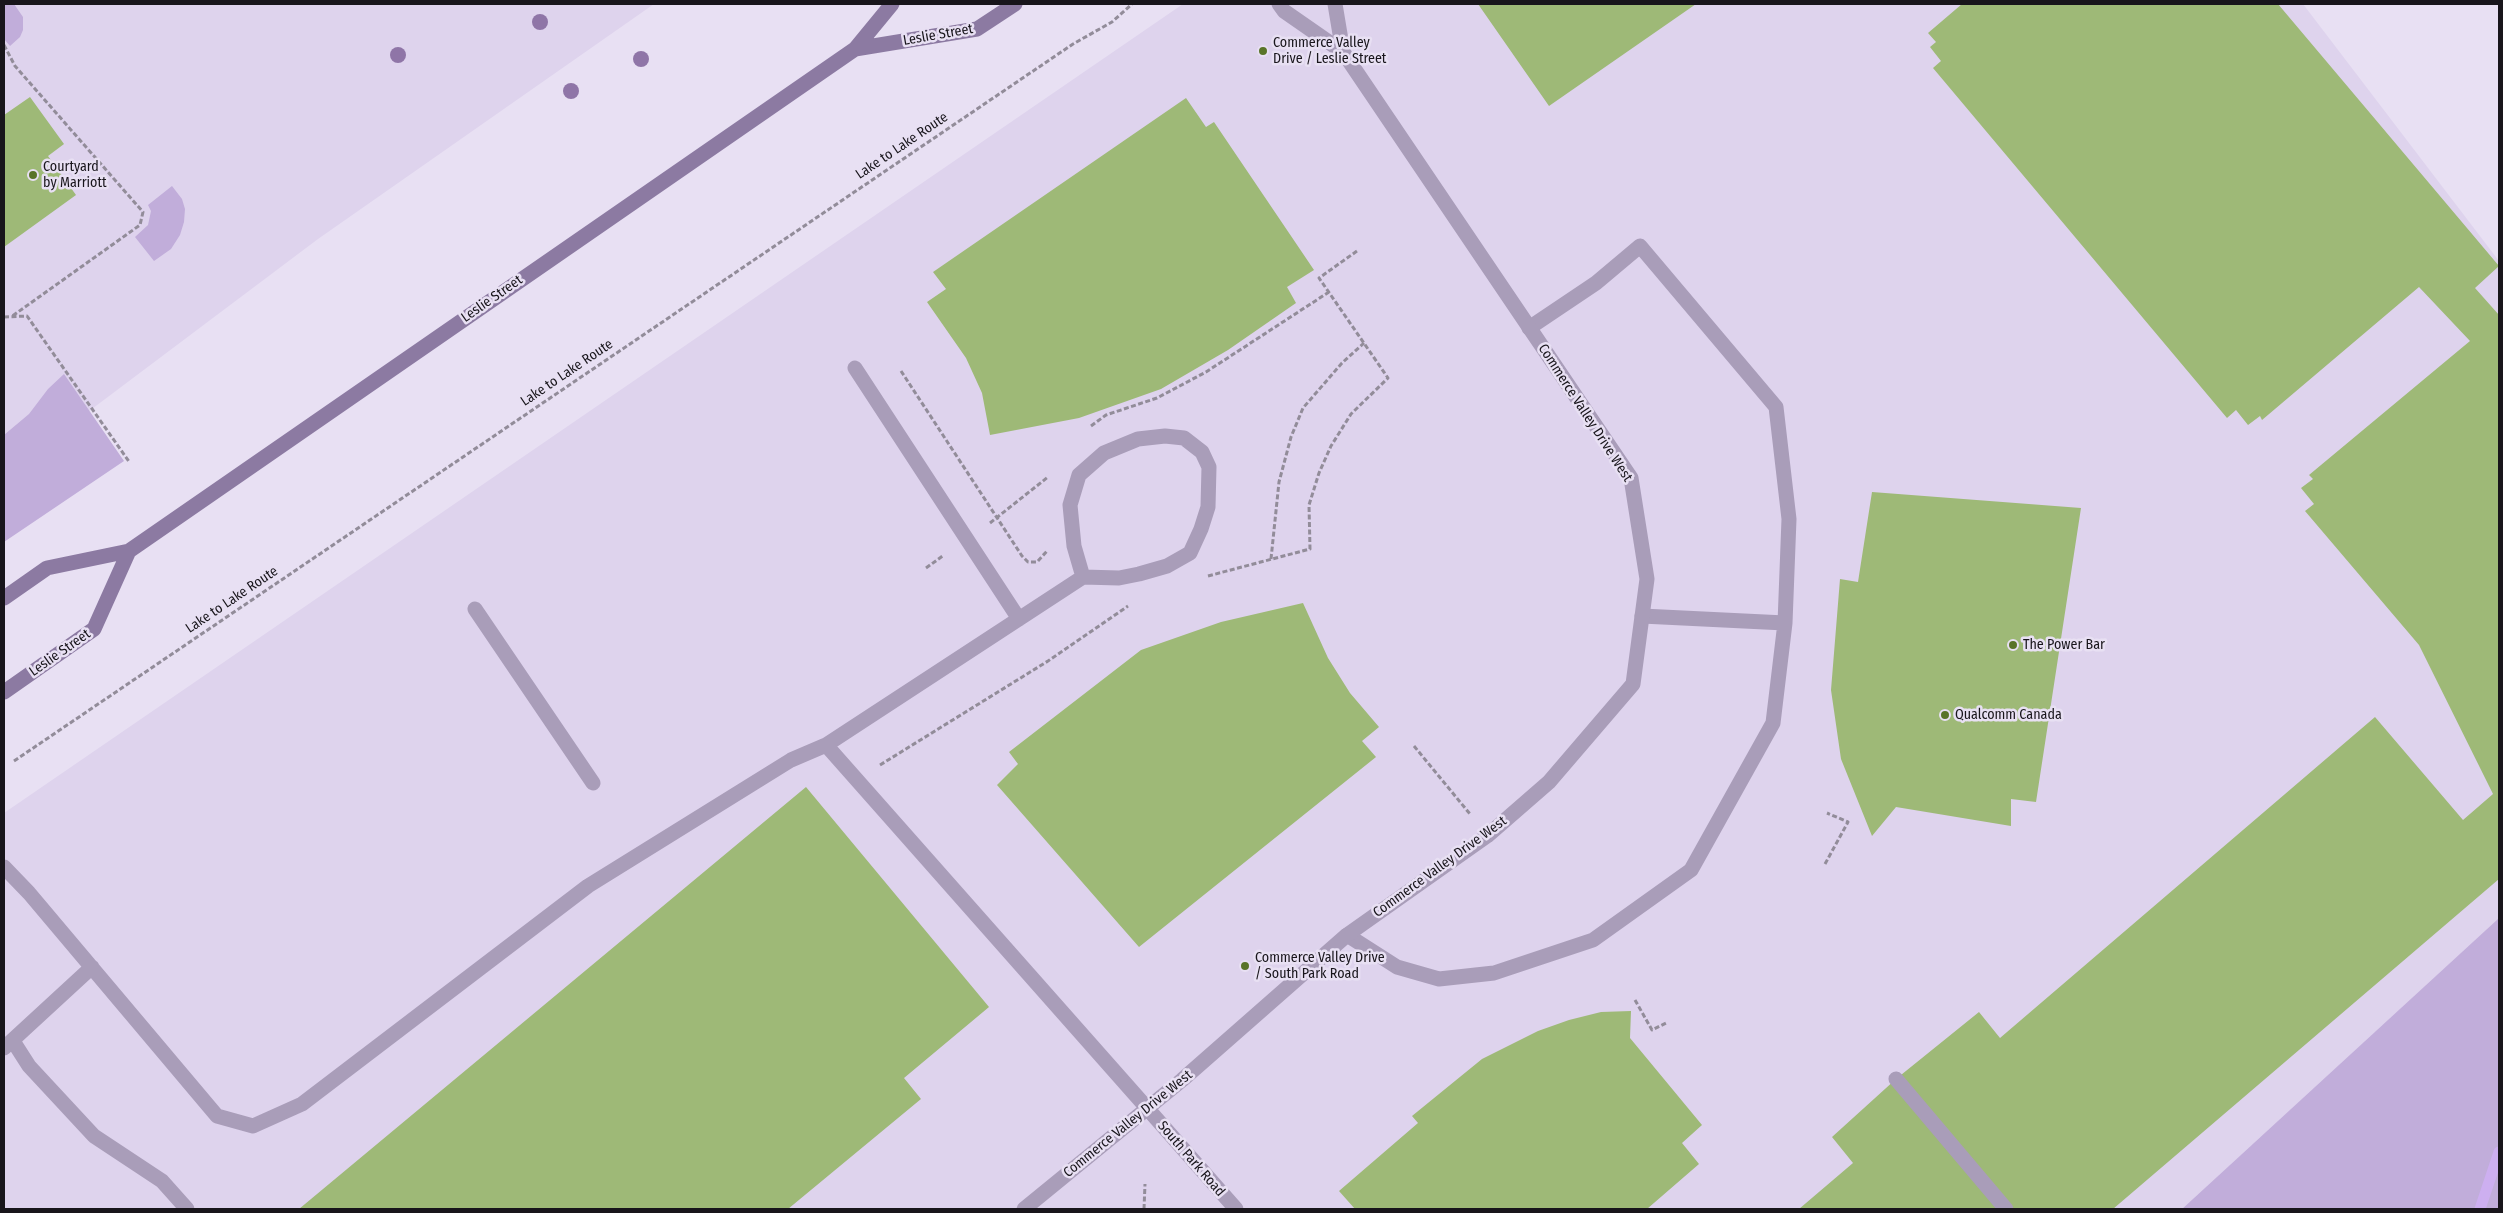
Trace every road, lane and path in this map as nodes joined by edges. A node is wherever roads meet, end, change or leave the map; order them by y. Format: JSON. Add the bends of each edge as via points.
{"nodes":[{"id":1,"x":892,"y":4,"type":"edge"},
{"id":2,"x":1015,"y":4,"type":"edge"},
{"id":3,"x":1132,"y":4,"type":"edge"},
{"id":4,"x":1279,"y":4,"type":"edge"},
{"id":5,"x":1335,"y":4,"type":"edge"},
{"id":6,"x":4,"y":45,"type":"edge"},
{"id":7,"x":855,"y":49,"type":"junction"},
{"id":8,"x":1343,"y":52,"type":"junction"},
{"id":9,"x":1356,"y":251,"type":"dead end"},
{"id":10,"x":1320,"y":278,"type":"dead end"},
{"id":11,"x":4,"y":317,"type":"edge"},
{"id":12,"x":11,"y":317,"type":"junction"},
{"id":13,"x":1529,"y":328,"type":"junction"},
{"id":14,"x":1364,"y":343,"type":"dead end"},
{"id":15,"x":855,"y":368,"type":"dead end"},
{"id":16,"x":902,"y":370,"type":"dead end"},
{"id":17,"x":130,"y":463,"type":"dead end"},
{"id":18,"x":1047,"y":479,"type":"dead end"},
{"id":19,"x":1046,"y":487,"type":"dead end"},
{"id":20,"x":1048,"y":543,"type":"dead end"},
{"id":21,"x":129,"y":551,"type":"junction"},
{"id":22,"x":1271,"y":559,"type":"dead end"},
{"id":23,"x":1082,"y":577,"type":"junction"},
{"id":24,"x":4,"y":598,"type":"edge"},
{"id":25,"x":475,"y":609,"type":"dead end"},
{"id":26,"x":1642,"y":616,"type":"junction"},
{"id":27,"x":1019,"y":619,"type":"junction"},
{"id":28,"x":1786,"y":622,"type":"junction"},
{"id":29,"x":4,"y":692,"type":"edge"},
{"id":30,"x":826,"y":745,"type":"junction"},
{"id":31,"x":1414,"y":746,"type":"dead end"},
{"id":32,"x":14,"y":761,"type":"dead end"},
{"id":33,"x":593,"y":783,"type":"dead end"},
{"id":34,"x":1827,"y":813,"type":"dead end"},
{"id":35,"x":1487,"y":836,"type":"junction"},
{"id":36,"x":1825,"y":864,"type":"dead end"},
{"id":37,"x":4,"y":867,"type":"edge"},
{"id":38,"x":1347,"y":935,"type":"junction"},
{"id":39,"x":92,"y":968,"type":"junction"},
{"id":40,"x":1635,"y":1000,"type":"dead end"},
{"id":41,"x":1668,"y":1022,"type":"dead end"},
{"id":42,"x":8,"y":1045,"type":"edge"},
{"id":43,"x":1896,"y":1079,"type":"dead end"},
{"id":44,"x":1147,"y":1108,"type":"junction"},
{"id":45,"x":1145,"y":1184,"type":"dead end"},
{"id":46,"x":187,"y":1209,"type":"edge"},
{"id":47,"x":1024,"y":1209,"type":"edge"},
{"id":48,"x":1144,"y":1209,"type":"edge"},
{"id":49,"x":1236,"y":1209,"type":"edge"},
{"id":50,"x":2006,"y":1209,"type":"edge"}],
"edges":[{"from":1,"to":7,"type":"main road","name":"Leslie Street"},
{"from":2,"to":7,"type":"main road","name":"Leslie Street","via":[[977,29]]},
{"from":3,"to":32,"type":"path","name":"Lake to Lake Route","via":[[1112,22],[1073,44]]},
{"from":4,"to":8,"type":"street","name":"Commerce Valley Drive West","via":[[1284,11]]},
{"from":5,"to":8,"type":"street","name":"Commerce Valley Drive West"},
{"from":6,"to":12,"type":"path","via":[[15,66],[143,212],[140,225]]},
{"from":7,"to":21,"type":"main road","name":"Leslie Street"},
{"from":8,"to":13,"type":"street","name":"Commerce Valley Drive West"},
{"from":9,"to":10,"type":"path"},
{"from":11,"to":12,"type":"path"},
{"from":12,"to":17,"type":"path","via":[[27,316]]},
{"from":13,"to":26,"type":"street","name":"Commerce Valley Drive West","via":[[1632,478],[1647,579]]},
{"from":13,"to":28,"type":"street","via":[[1596,283],[1640,246],[1776,407],[1789,519]]},
{"from":14,"to":22,"type":"path","via":[[1303,408],[1278,482]]},
{"from":15,"to":27,"type":"street"},
{"from":16,"to":20,"type":"path","via":[[1022,556],[1028,562],[1036,562],[1047,551]]},
{"from":18,"to":19,"type":"path"},
{"from":21,"to":24,"type":"main road","name":"Leslie Street","via":[[47,568]]},
{"from":21,"to":29,"type":"main road","name":"Leslie Street","via":[[94,629]]},
{"from":23,"to":23,"type":"street","via":[[1119,578],[1138,574],[1167,566],[1190,552],[1208,507],[1209,467],[1202,452],[1184,438],[1138,438],[1104,453],[1079,475],[1070,505],[1074,546]]},
{"from":23,"to":27,"type":"street"},
{"from":25,"to":33,"type":"street"},
{"from":26,"to":28,"type":"street"},
{"from":26,"to":35,"type":"street","name":"Commerce Valley Drive West","via":[[1632,684],[1549,782]]},
{"from":27,"to":30,"type":"street"},
{"from":28,"to":38,"type":"street","via":[[1773,723],[1691,870],[1593,940],[1494,973],[1439,978],[1398,967]]},
{"from":30,"to":39,"type":"street","via":[[790,760],[588,886],[302,1104],[253,1126],[217,1116]]},
{"from":30,"to":44,"type":"street","name":"South Park Road"},
{"from":31,"to":35,"type":"path"},
{"from":34,"to":36,"type":"path","via":[[1848,822]]},
{"from":35,"to":38,"type":"street","name":"Commerce Valley Drive West"},
{"from":37,"to":39,"type":"street"},
{"from":38,"to":44,"type":"street","name":"Commerce Valley Drive West"},
{"from":39,"to":42,"type":"street"},
{"from":40,"to":41,"type":"path","via":[[1652,1030]]},
{"from":42,"to":46,"type":"street","via":[[94,1136],[162,1182]]},
{"from":43,"to":50,"type":"street"},
{"from":44,"to":47,"type":"street","name":"Commerce Valley Drive West"},
{"from":44,"to":49,"type":"street","name":"South Park Road"},
{"from":45,"to":48,"type":"path"}]}
